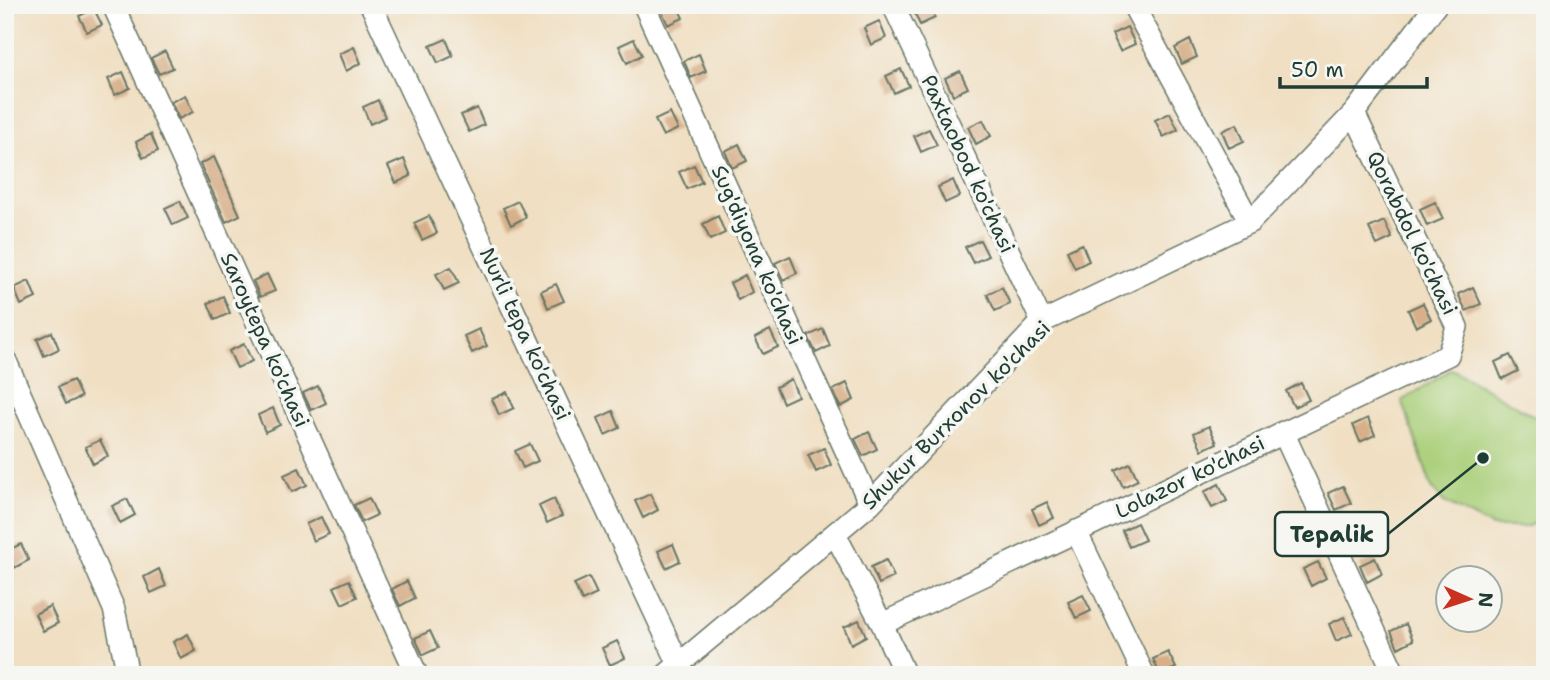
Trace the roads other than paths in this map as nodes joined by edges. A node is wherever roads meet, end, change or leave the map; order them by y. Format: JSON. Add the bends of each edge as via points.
{"nodes":[{"id":1,"x":113,"y":5,"type":"edge"},
{"id":2,"x":371,"y":5,"type":"edge"},
{"id":3,"x":644,"y":5,"type":"edge"},
{"id":4,"x":893,"y":5,"type":"edge"},
{"id":5,"x":1133,"y":5,"type":"edge"},
{"id":6,"x":1436,"y":5,"type":"edge"},
{"id":7,"x":1354,"y":113,"type":"junction"},
{"id":8,"x":1250,"y":222,"type":"junction"},
{"id":9,"x":1042,"y":322,"type":"junction"},
{"id":10,"x":1448,"y":355,"type":"joint"},
{"id":11,"x":5,"y":359,"type":"edge"},
{"id":12,"x":1283,"y":432,"type":"junction"},
{"id":13,"x":870,"y":504,"type":"junction"},
{"id":14,"x":1076,"y":531,"type":"junction"},
{"id":15,"x":835,"y":534,"type":"junction"},
{"id":16,"x":882,"y":624,"type":"junction"},
{"id":17,"x":676,"y":671,"type":"edge"},
{"id":18,"x":128,"y":675,"type":"edge"},
{"id":19,"x":416,"y":675,"type":"edge"},
{"id":20,"x":905,"y":675,"type":"edge"},
{"id":21,"x":1144,"y":675,"type":"edge"},
{"id":22,"x":1395,"y":675,"type":"edge"}],
"edges":[{"from":1,"to":19,"type":"street","name":"Saroytepa ko'chasi"},
{"from":2,"to":17,"type":"street","name":"Nurli tepa ko'chasi"},
{"from":3,"to":13,"type":"street","name":"Sug'diyona ko'chasi"},
{"from":4,"to":9,"type":"street","name":"Paxtaobod ko'chasi"},
{"from":5,"to":8,"type":"street"},
{"from":6,"to":7,"type":"street","name":"Shukur Burxonov ko'chasi"},
{"from":7,"to":8,"type":"street","name":"Shukur Burxonov ko'chasi"},
{"from":7,"to":10,"type":"street","name":"Qorabdol ko'chasi","via":[[1457,327]]},
{"from":8,"to":9,"type":"street","name":"Shukur Burxonov ko'chasi"},
{"from":9,"to":13,"type":"street","name":"Shukur Burxonov ko'chasi"},
{"from":10,"to":12,"type":"street","name":"Lolazor ko'chasi"},
{"from":11,"to":18,"type":"street","via":[[114,609]]},
{"from":12,"to":14,"type":"street","name":"Lolazor ko'chasi"},
{"from":12,"to":22,"type":"street"},
{"from":13,"to":15,"type":"street","name":"Shukur Burxonov ko'chasi"},
{"from":14,"to":16,"type":"street","name":"Lolazor ko'chasi"},
{"from":14,"to":21,"type":"street"},
{"from":15,"to":16,"type":"street"},
{"from":15,"to":17,"type":"street","name":"Shukur Burxonov ko'chasi"},
{"from":16,"to":20,"type":"street"}]}
